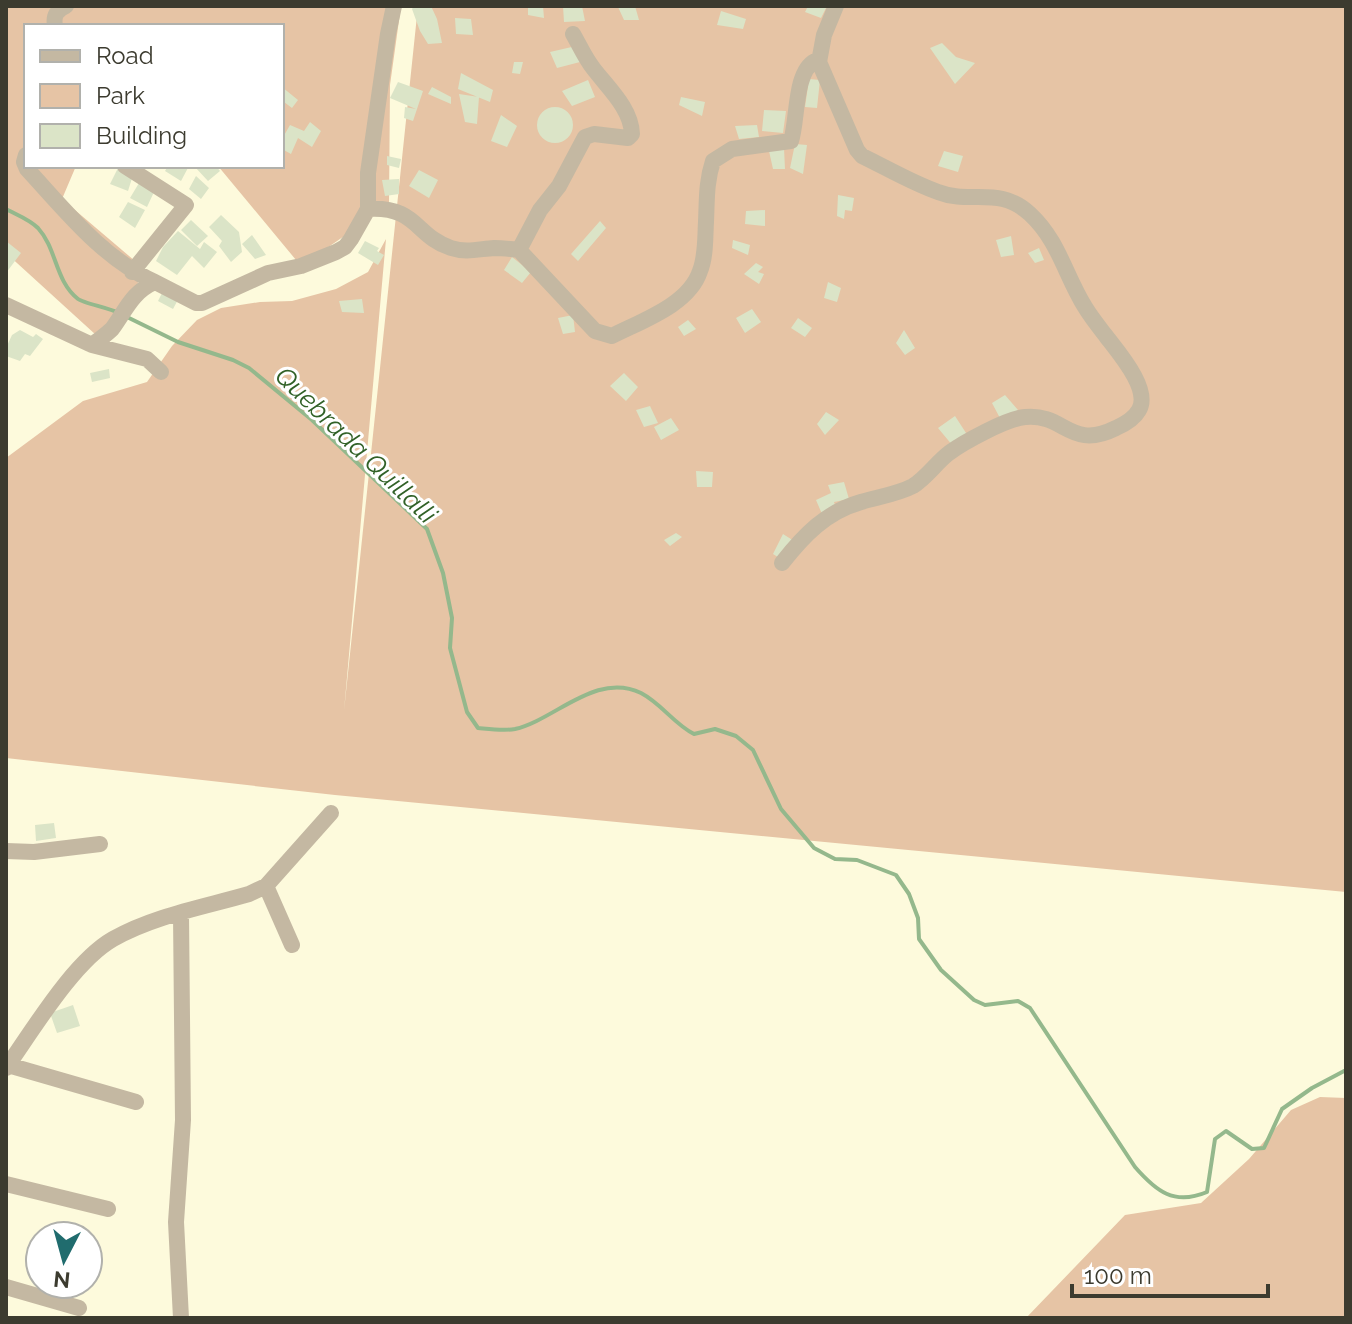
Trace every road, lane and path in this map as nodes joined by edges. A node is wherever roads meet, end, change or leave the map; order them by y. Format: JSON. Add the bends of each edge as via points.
{"nodes":[{"id":1,"x":66,"y":6,"type":"edge"},
{"id":2,"x":394,"y":6,"type":"edge"},
{"id":3,"x":836,"y":6,"type":"edge"},
{"id":4,"x":55,"y":24,"type":"edge"},
{"id":5,"x":573,"y":34,"type":"dead end"},
{"id":6,"x":819,"y":62,"type":"junction"},
{"id":7,"x":27,"y":168,"type":"edge"},
{"id":8,"x":128,"y":168,"type":"edge"},
{"id":9,"x":368,"y":209,"type":"junction"},
{"id":10,"x":519,"y":250,"type":"junction"},
{"id":11,"x":132,"y":272,"type":"junction"},
{"id":12,"x":155,"y":282,"type":"junction"},
{"id":13,"x":6,"y":305,"type":"edge"},
{"id":14,"x":92,"y":345,"type":"junction"},
{"id":15,"x":161,"y":372,"type":"dead end"},
{"id":16,"x":782,"y":563,"type":"dead end"},
{"id":17,"x":331,"y":813,"type":"dead end"},
{"id":18,"x":100,"y":844,"type":"dead end"},
{"id":19,"x":6,"y":851,"type":"edge"},
{"id":20,"x":266,"y":886,"type":"junction"},
{"id":21,"x":181,"y":914,"type":"junction"},
{"id":22,"x":292,"y":945,"type":"dead end"},
{"id":23,"x":7,"y":1067,"type":"edge"},
{"id":24,"x":136,"y":1102,"type":"dead end"},
{"id":25,"x":6,"y":1184,"type":"edge"},
{"id":26,"x":108,"y":1209,"type":"dead end"},
{"id":27,"x":6,"y":1287,"type":"edge"},
{"id":28,"x":79,"y":1308,"type":"dead end"},
{"id":29,"x":181,"y":1318,"type":"edge"}],
"edges":[{"from":1,"to":4,"type":"street","via":[[58,9]]},
{"from":2,"to":9,"type":"street","via":[[368,173]]},
{"from":3,"to":6,"type":"street"},
{"from":5,"to":10,"type":"street","via":[[621,102],[632,134],[585,137]]},
{"from":6,"to":10,"type":"street","via":[[810,62],[801,83],[791,141],[732,149],[713,161],[700,272],[692,287],[664,310],[604,335]]},
{"from":6,"to":16,"type":"street","via":[[862,156],[941,194],[989,195],[1010,200],[1028,213],[1045,231],[1084,306],[1128,366],[1142,403],[1126,424],[1099,436],[1081,436],[1042,418],[1004,424],[950,453],[911,487],[845,507],[816,524]]},
{"from":7,"to":11,"type":"street"},
{"from":8,"to":11,"type":"street","via":[[186,205]]},
{"from":9,"to":10,"type":"street","via":[[398,211],[455,250]]},
{"from":9,"to":12,"type":"street","via":[[345,247],[202,303]]},
{"from":11,"to":12,"type":"street"},
{"from":12,"to":14,"type":"street","via":[[143,287],[109,332]]},
{"from":13,"to":14,"type":"street"},
{"from":14,"to":15,"type":"street","via":[[147,359]]},
{"from":17,"to":20,"type":"street"},
{"from":18,"to":19,"type":"street"},
{"from":20,"to":21,"type":"street"},
{"from":20,"to":22,"type":"street"},
{"from":21,"to":23,"type":"street","via":[[110,940],[55,997]]},
{"from":21,"to":29,"type":"street","via":[[183,1120],[176,1222]]},
{"from":23,"to":24,"type":"street"},
{"from":25,"to":26,"type":"street"},
{"from":27,"to":28,"type":"street"}]}
